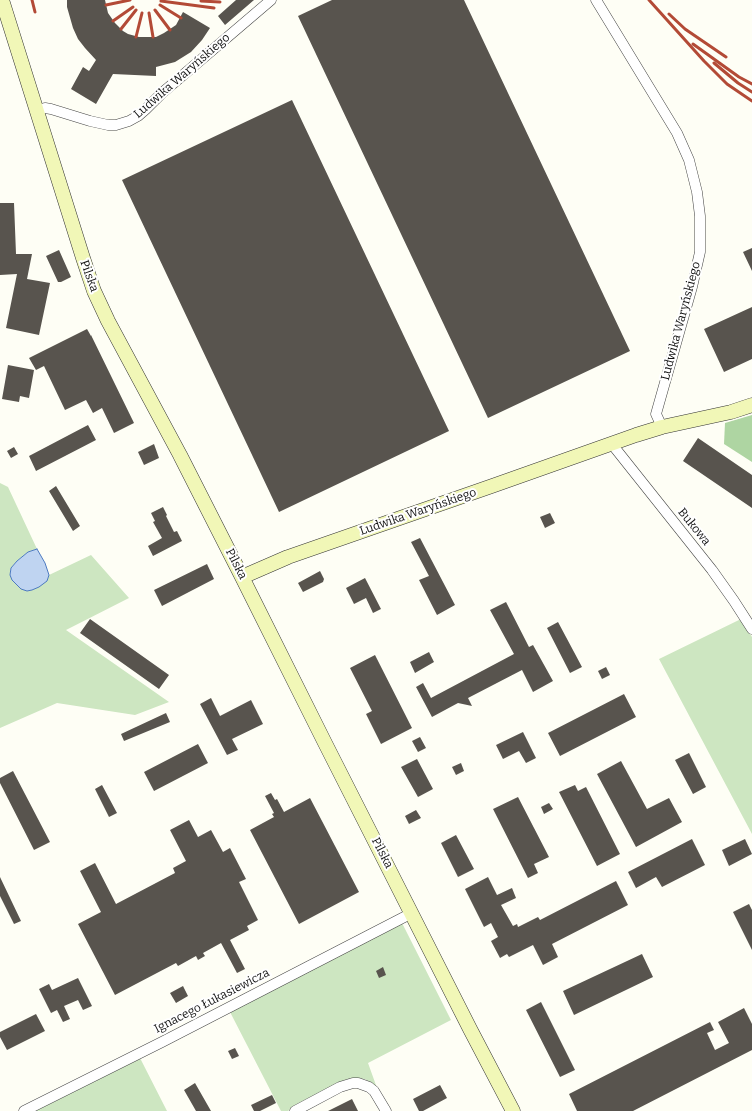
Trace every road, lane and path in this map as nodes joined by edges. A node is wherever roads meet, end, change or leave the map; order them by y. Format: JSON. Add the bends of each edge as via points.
{"nodes":[{"id":1,"x":2,"y":0,"type":"edge"},
{"id":2,"x":272,"y":0,"type":"edge"},
{"id":3,"x":596,"y":0,"type":"edge"},
{"id":4,"x":36,"y":111,"type":"junction"},
{"id":5,"x":752,"y":405,"type":"edge"},
{"id":6,"x":662,"y":427,"type":"junction"},
{"id":7,"x":611,"y":443,"type":"junction"},
{"id":8,"x":242,"y":576,"type":"junction"},
{"id":9,"x":752,"y":629,"type":"edge"},
{"id":10,"x":412,"y":913,"type":"junction"},
{"id":11,"x":24,"y":1111,"type":"edge"},
{"id":12,"x":295,"y":1111,"type":"edge"},
{"id":13,"x":386,"y":1111,"type":"edge"},
{"id":14,"x":513,"y":1111,"type":"edge"}],
"edges":[{"from":1,"to":4,"type":"street","name":"Pilska"},
{"from":2,"to":4,"type":"street","name":"Ludwika Waryńskiego","via":[[129,121],[108,125],[51,109]]},
{"from":3,"to":6,"type":"street","name":"Ludwika Waryńskiego","via":[[677,133],[689,160],[697,192],[699,257],[656,414]]},
{"from":4,"to":8,"type":"street","name":"Pilska","via":[[94,291]]},
{"from":5,"to":6,"type":"street","name":"Ludwika Waryńskiego"},
{"from":6,"to":7,"type":"street","name":"Ludwika Waryńskiego"},
{"from":7,"to":8,"type":"street","name":"Ludwika Waryńskiego"},
{"from":7,"to":9,"type":"street","name":"Bukowa","via":[[712,570]]},
{"from":8,"to":10,"type":"street","name":"Pilska"},
{"from":10,"to":11,"type":"street","name":"Ignacego Łukasiewicza"},
{"from":10,"to":14,"type":"street","name":"Pilska"},
{"from":12,"to":13,"type":"street","via":[[352,1083],[358,1083],[374,1091]]}]}
